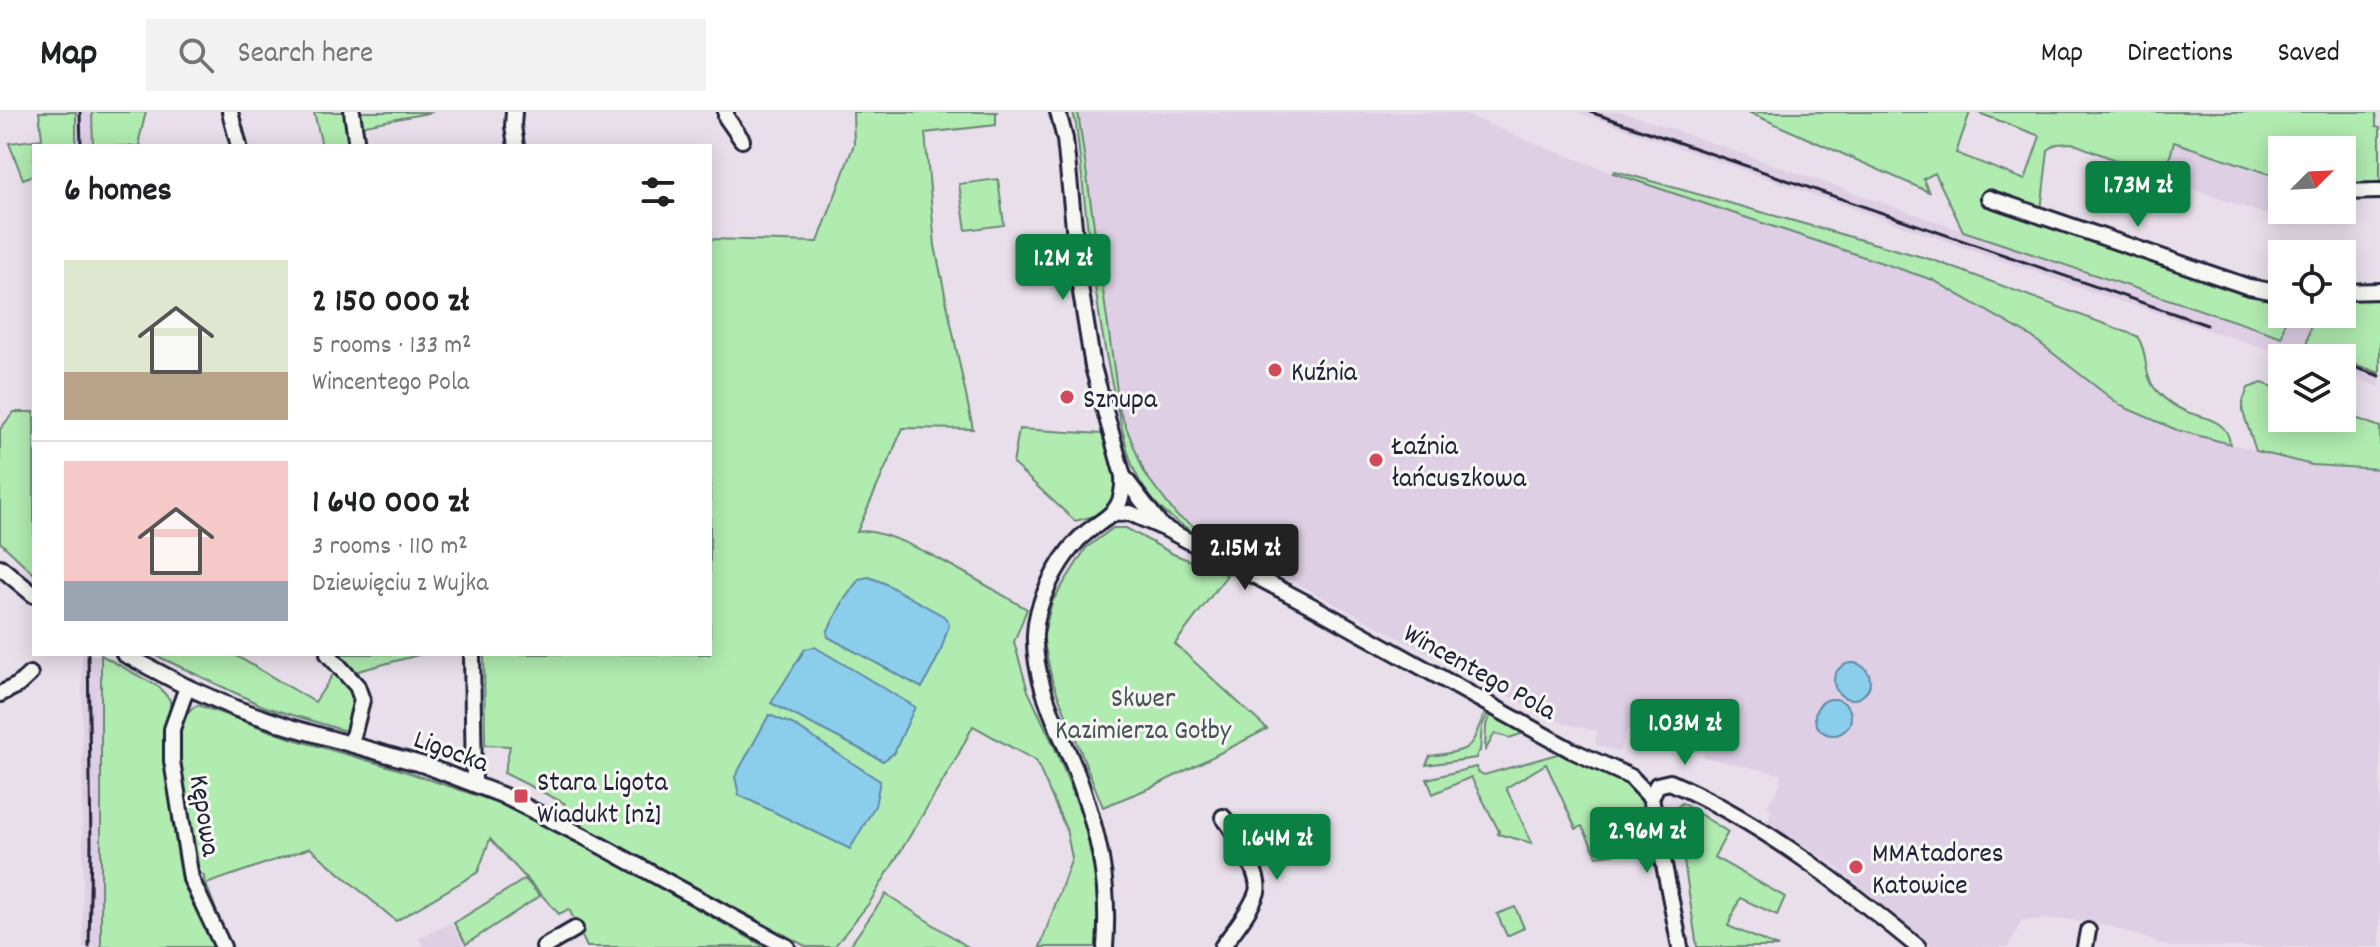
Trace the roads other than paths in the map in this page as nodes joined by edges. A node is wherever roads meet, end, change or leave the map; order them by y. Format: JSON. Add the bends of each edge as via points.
{"nodes":[{"id":1,"x":230,"y":112,"type":"edge"},
{"id":2,"x":352,"y":112,"type":"edge"},
{"id":3,"x":514,"y":112,"type":"edge"},
{"id":4,"x":726,"y":112,"type":"edge"},
{"id":5,"x":1058,"y":112,"type":"edge"},
{"id":6,"x":742,"y":140,"type":"dead end"},
{"id":7,"x":238,"y":144,"type":"edge"},
{"id":8,"x":357,"y":144,"type":"edge"},
{"id":9,"x":516,"y":144,"type":"edge"},
{"id":10,"x":2380,"y":191,"type":"edge"},
{"id":11,"x":2356,"y":192,"type":"edge"},
{"id":12,"x":1989,"y":198,"type":"dead end"},
{"id":13,"x":2268,"y":290,"type":"edge"},
{"id":14,"x":2380,"y":291,"type":"edge"},
{"id":15,"x":2356,"y":292,"type":"edge"},
{"id":16,"x":1123,"y":476,"type":"junction"},
{"id":17,"x":1113,"y":514,"type":"junction"},
{"id":18,"x":1164,"y":528,"type":"junction"},
{"id":19,"x":0,"y":567,"type":"edge"},
{"id":20,"x":32,"y":593,"type":"edge"},
{"id":21,"x":128,"y":656,"type":"edge"},
{"id":22,"x":330,"y":656,"type":"edge"},
{"id":23,"x":472,"y":656,"type":"edge"},
{"id":24,"x":30,"y":674,"type":"dead end"},
{"id":25,"x":187,"y":687,"type":"junction"},
{"id":26,"x":0,"y":694,"type":"edge"},
{"id":27,"x":351,"y":744,"type":"junction"},
{"id":28,"x":474,"y":783,"type":"junction"},
{"id":29,"x":1651,"y":798,"type":"junction"},
{"id":30,"x":1223,"y":817,"type":"dead end"},
{"id":31,"x":575,"y":929,"type":"dead end"},
{"id":32,"x":2088,"y":931,"type":"dead end"},
{"id":33,"x":223,"y":947,"type":"edge"},
{"id":34,"x":544,"y":947,"type":"edge"},
{"id":35,"x":787,"y":947,"type":"edge"},
{"id":36,"x":1105,"y":947,"type":"edge"},
{"id":37,"x":1222,"y":947,"type":"edge"},
{"id":38,"x":1680,"y":947,"type":"edge"},
{"id":39,"x":1918,"y":947,"type":"edge"},
{"id":40,"x":2085,"y":947,"type":"edge"}],
"edges":[{"from":1,"to":7,"type":"street"},
{"from":2,"to":8,"type":"street"},
{"from":3,"to":9,"type":"street"},
{"from":4,"to":6,"type":"street"},
{"from":5,"to":16,"type":"street","name":"Wincentego Pola","via":[[1084,318]]},
{"from":10,"to":11,"type":"street"},
{"from":12,"to":13,"type":"street"},
{"from":14,"to":15,"type":"street"},
{"from":16,"to":17,"type":"street","via":[[1124,494]]},
{"from":16,"to":18,"type":"street","name":"Wincentego Pola"},
{"from":17,"to":18,"type":"street","name":"Wincentego Pola","via":[[1130,513]]},
{"from":17,"to":36,"type":"street","via":[[1071,549],[1044,597],[1035,634],[1044,689],[1101,849],[1107,895]]},
{"from":18,"to":29,"type":"street","name":"Wincentego Pola","via":[[1571,750],[1631,777]]},
{"from":19,"to":20,"type":"street"},
{"from":21,"to":25,"type":"street","name":"Ligocka"},
{"from":22,"to":27,"type":"street","via":[[357,686],[362,700]]},
{"from":23,"to":28,"type":"street"},
{"from":24,"to":26,"type":"street"},
{"from":25,"to":27,"type":"street","name":"Ligocka"},
{"from":25,"to":33,"type":"street","name":"Kępowa","via":[[173,722],[172,761],[191,879]]},
{"from":27,"to":28,"type":"street","name":"Ligocka"},
{"from":28,"to":35,"type":"street","name":"Ligocka","via":[[550,818]]},
{"from":29,"to":38,"type":"street"},
{"from":29,"to":39,"type":"street","via":[[1657,785],[1670,782],[1717,806],[1809,860]]},
{"from":30,"to":37,"type":"street","via":[[1258,881],[1257,893]]},
{"from":31,"to":34,"type":"street"},
{"from":32,"to":40,"type":"street"}]}
